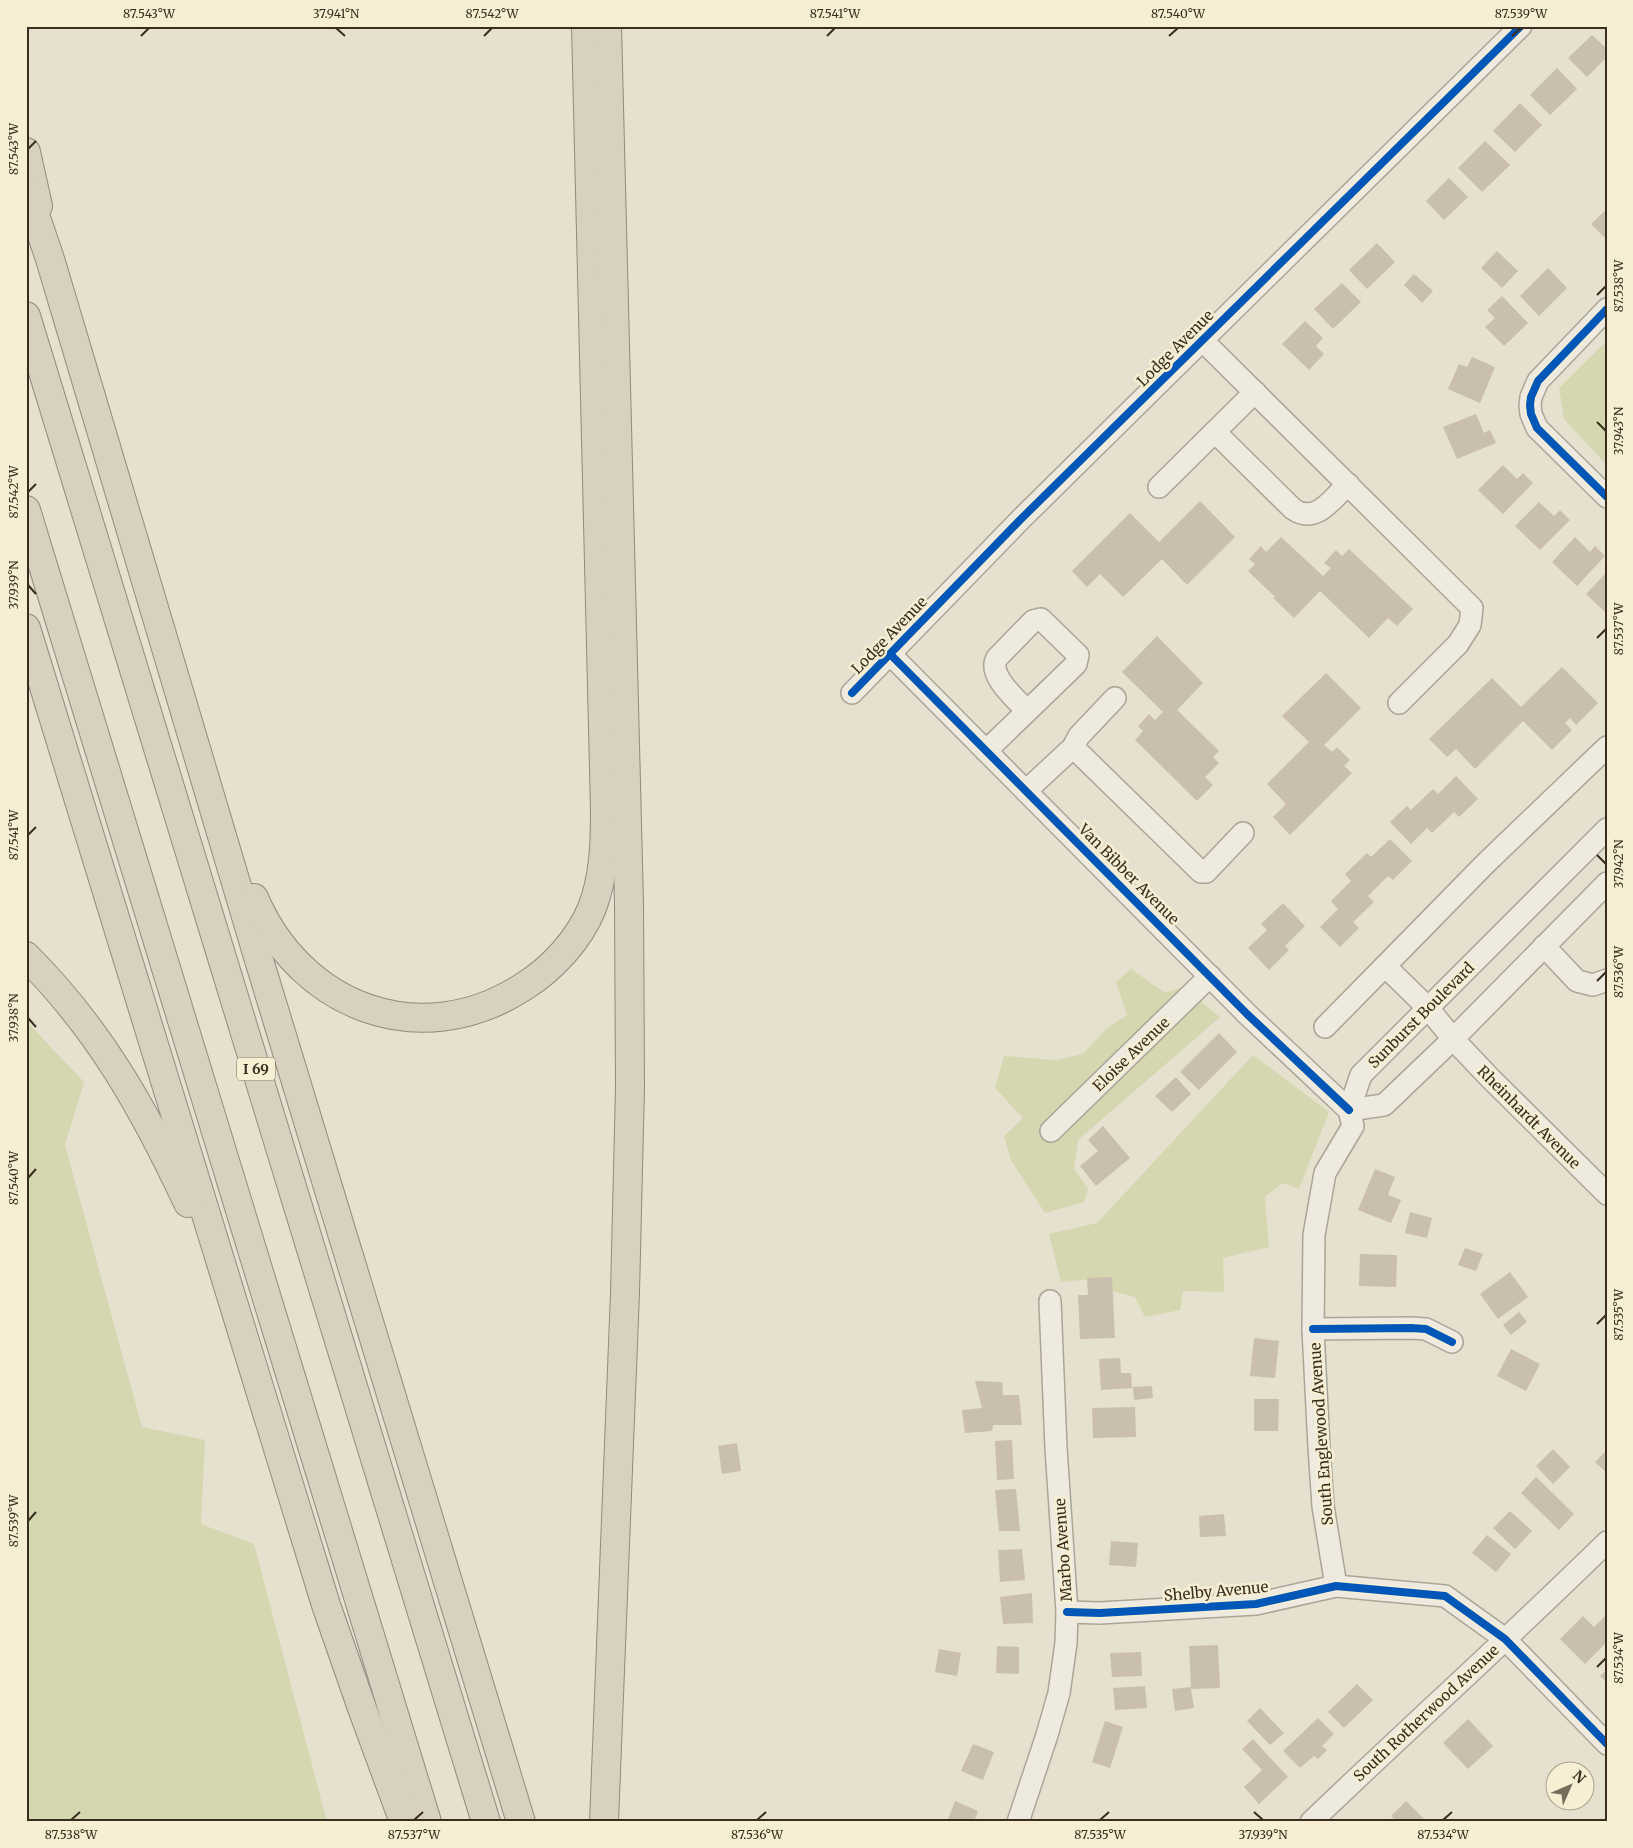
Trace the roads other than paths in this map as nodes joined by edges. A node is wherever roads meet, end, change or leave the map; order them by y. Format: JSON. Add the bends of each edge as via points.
{"nodes":[{"id":1,"x":586,"y":26,"type":"edge"},
{"id":2,"x":607,"y":26,"type":"edge"},
{"id":3,"x":1521,"y":26,"type":"edge"},
{"id":4,"x":26,"y":152,"type":"edge"},
{"id":5,"x":26,"y":188,"type":"edge"},
{"id":6,"x":50,"y":259,"type":"junction"},
{"id":7,"x":1607,"y":309,"type":"edge"},
{"id":8,"x":26,"y":316,"type":"edge"},
{"id":9,"x":1202,"y":340,"type":"junction"},
{"id":10,"x":1254,"y":392,"type":"junction"},
{"id":11,"x":1214,"y":432,"type":"junction"},
{"id":12,"x":1348,"y":484,"type":"junction"},
{"id":13,"x":1158,"y":487,"type":"dead end"},
{"id":14,"x":1607,"y":497,"type":"edge"},
{"id":15,"x":26,"y":510,"type":"edge"},
{"id":16,"x":26,"y":628,"type":"edge"},
{"id":17,"x":890,"y":654,"type":"junction"},
{"id":18,"x":852,"y":693,"type":"dead end"},
{"id":19,"x":1114,"y":698,"type":"dead end"},
{"id":20,"x":1399,"y":703,"type":"dead end"},
{"id":21,"x":1027,"y":711,"type":"dead end"},
{"id":22,"x":190,"y":726,"type":"junction"},
{"id":23,"x":1607,"y":747,"type":"edge"},
{"id":24,"x":1072,"y":749,"type":"junction"},
{"id":25,"x":986,"y":751,"type":"junction"},
{"id":26,"x":1026,"y":791,"type":"junction"},
{"id":27,"x":1607,"y":830,"type":"edge"},
{"id":28,"x":1243,"y":833,"type":"dead end"},
{"id":29,"x":1607,"y":883,"type":"edge"},
{"id":30,"x":1544,"y":946,"type":"junction"},
{"id":31,"x":26,"y":956,"type":"edge"},
{"id":32,"x":1385,"y":966,"type":"junction"},
{"id":33,"x":1210,"y":976,"type":"junction"},
{"id":34,"x":1607,"y":980,"type":"edge"},
{"id":35,"x":1428,"y":1008,"type":"junction"},
{"id":36,"x":1324,"y":1027,"type":"dead end"},
{"id":37,"x":1452,"y":1039,"type":"junction"},
{"id":38,"x":1349,"y":1110,"type":"junction"},
{"id":39,"x":1051,"y":1131,"type":"dead end"},
{"id":40,"x":1606,"y":1191,"type":"edge"},
{"id":41,"x":230,"y":1293,"type":"junction"},
{"id":42,"x":1050,"y":1301,"type":"dead end"},
{"id":43,"x":1313,"y":1329,"type":"junction"},
{"id":44,"x":1452,"y":1342,"type":"dead end"},
{"id":45,"x":1607,"y":1542,"type":"edge"},
{"id":46,"x":1336,"y":1586,"type":"junction"},
{"id":47,"x":1067,"y":1612,"type":"junction"},
{"id":48,"x":1505,"y":1640,"type":"junction"},
{"id":49,"x":1607,"y":1744,"type":"edge"},
{"id":50,"x":404,"y":1822,"type":"edge"},
{"id":51,"x":427,"y":1822,"type":"edge"},
{"id":52,"x":486,"y":1822,"type":"edge"},
{"id":53,"x":521,"y":1822,"type":"edge"},
{"id":54,"x":604,"y":1822,"type":"edge"},
{"id":55,"x":1018,"y":1822,"type":"edge"},
{"id":56,"x":1311,"y":1822,"type":"edge"}],
"edges":[{"from":1,"to":22,"type":"highway","via":[[605,811],[602,868],[591,910],[556,962],[536,979],[486,1007],[446,1016],[416,1018],[389,1015],[353,1004],[302,970],[270,930],[241,869]]},
{"from":2,"to":54,"type":"highway","via":[[629,903],[630,1087]]},
{"from":3,"to":9,"type":"street","name":"Lodge Avenue"},
{"from":4,"to":6,"type":"highway"},
{"from":5,"to":6,"type":"highway"},
{"from":6,"to":22,"type":"highway"},
{"from":7,"to":14,"type":"street","via":[[1538,381],[1530,405],[1537,428]]},
{"from":8,"to":52,"type":"highway","number":"I 69"},
{"from":9,"to":10,"type":"street"},
{"from":9,"to":17,"type":"street","name":"Lodge Avenue"},
{"from":10,"to":11,"type":"street"},
{"from":10,"to":12,"type":"street"},
{"from":11,"to":12,"type":"street","via":[[1300,514],[1320,512]]},
{"from":11,"to":13,"type":"street"},
{"from":12,"to":20,"type":"street","via":[[1472,608],[1470,625],[1458,644]]},
{"from":15,"to":51,"type":"highway"},
{"from":16,"to":41,"type":"highway"},
{"from":17,"to":18,"type":"street","name":"Lodge Avenue"},
{"from":17,"to":25,"type":"street","name":"Van Bibber Avenue"},
{"from":19,"to":24,"type":"street","via":[[1088,724]]},
{"from":21,"to":25,"type":"street"},
{"from":22,"to":53,"type":"highway"},
{"from":23,"to":32,"type":"street"},
{"from":24,"to":26,"type":"street"},
{"from":24,"to":28,"type":"street","via":[[1201,872],[1206,872]]},
{"from":25,"to":26,"type":"street","name":"Van Bibber Avenue"},
{"from":26,"to":33,"type":"street","name":"Van Bibber Avenue"},
{"from":27,"to":35,"type":"street","name":"Sunburst Boulevard"},
{"from":29,"to":30,"type":"street"},
{"from":30,"to":34,"type":"street","via":[[1577,981],[1593,985]]},
{"from":30,"to":37,"type":"street"},
{"from":31,"to":41,"type":"highway","via":[[104,1048],[144,1112]]},
{"from":32,"to":35,"type":"street","name":"Rheinhardt Avenue"},
{"from":32,"to":36,"type":"street"},
{"from":33,"to":38,"type":"street","name":"Van Bibber Avenue"},
{"from":33,"to":39,"type":"street","name":"Eloise Avenue"},
{"from":35,"to":37,"type":"street","name":"Rheinhardt Avenue"},
{"from":35,"to":38,"type":"street","name":"Sunburst Boulevard","via":[[1361,1075]]},
{"from":37,"to":38,"type":"street","via":[[1384,1105]]},
{"from":37,"to":40,"type":"street","name":"Rheinhardt Avenue"},
{"from":38,"to":43,"type":"street","name":"South Englewood Avenue","via":[[1353,1126],[1325,1173],[1320,1195],[1314,1235]]},
{"from":41,"to":50,"type":"highway","via":[[326,1605]]},
{"from":42,"to":47,"type":"street","name":"Marbo Avenue"},
{"from":43,"to":44,"type":"street","via":[[1426,1329]]},
{"from":43,"to":46,"type":"street","name":"South Englewood Avenue","via":[[1323,1506]]},
{"from":45,"to":48,"type":"street","name":"South Rotherwood Avenue"},
{"from":46,"to":47,"type":"street","name":"Shelby Avenue","via":[[1256,1604],[1100,1614]]},
{"from":46,"to":48,"type":"street","name":"Shelby Avenue","via":[[1445,1596]]},
{"from":47,"to":55,"type":"street","name":"Marbo Avenue","via":[[1059,1692]]},
{"from":48,"to":49,"type":"street","name":"Shelby Avenue"},
{"from":48,"to":56,"type":"street","name":"South Rotherwood Avenue"}]}
